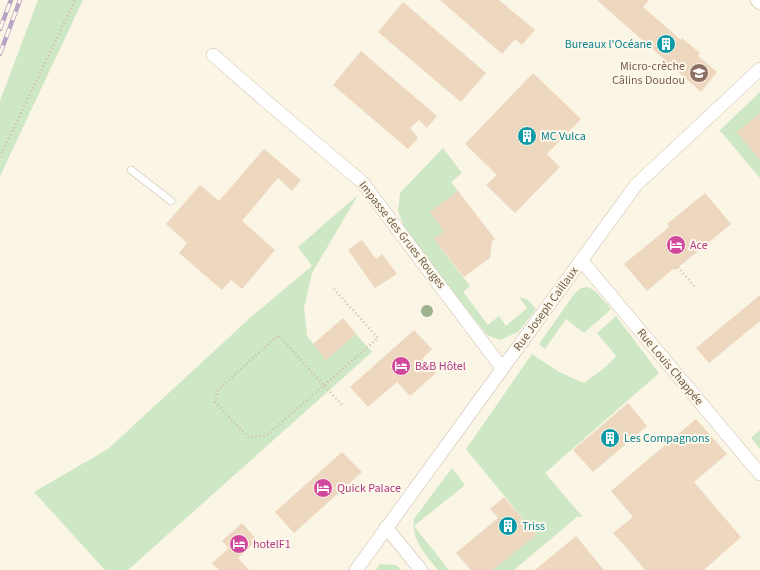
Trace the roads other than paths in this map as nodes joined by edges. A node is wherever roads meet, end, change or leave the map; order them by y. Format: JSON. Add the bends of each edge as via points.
{"nodes":[{"id":1,"x":757,"y":0,"type":"edge"},
{"id":2,"x":760,"y":3,"type":"edge"},
{"id":3,"x":213,"y":55,"type":"dead end"},
{"id":4,"x":760,"y":69,"type":"edge"},
{"id":5,"x":131,"y":170,"type":"dead end"},
{"id":6,"x":171,"y":201,"type":"dead end"},
{"id":7,"x":581,"y":260,"type":"junction"},
{"id":8,"x":502,"y":368,"type":"junction"},
{"id":9,"x":760,"y":474,"type":"edge"},
{"id":10,"x":386,"y":527,"type":"junction"},
{"id":11,"x":356,"y":570,"type":"edge"},
{"id":12,"x":421,"y":570,"type":"edge"}],
"edges":[{"from":1,"to":2,"type":"street"},
{"from":3,"to":8,"type":"street","name":"Impasse des Grues Rouges","via":[[362,182]]},
{"from":4,"to":7,"type":"street","name":"Rue Joseph Caillaux","via":[[636,185]]},
{"from":5,"to":6,"type":"lane"},
{"from":7,"to":8,"type":"street","name":"Rue Joseph Caillaux"},
{"from":7,"to":9,"type":"street","name":"Rue Louis Chappée"},
{"from":8,"to":10,"type":"street","name":"Rue Joseph Caillaux"},
{"from":10,"to":11,"type":"street","name":"Rue Joseph Caillaux"},
{"from":10,"to":12,"type":"street"}]}
